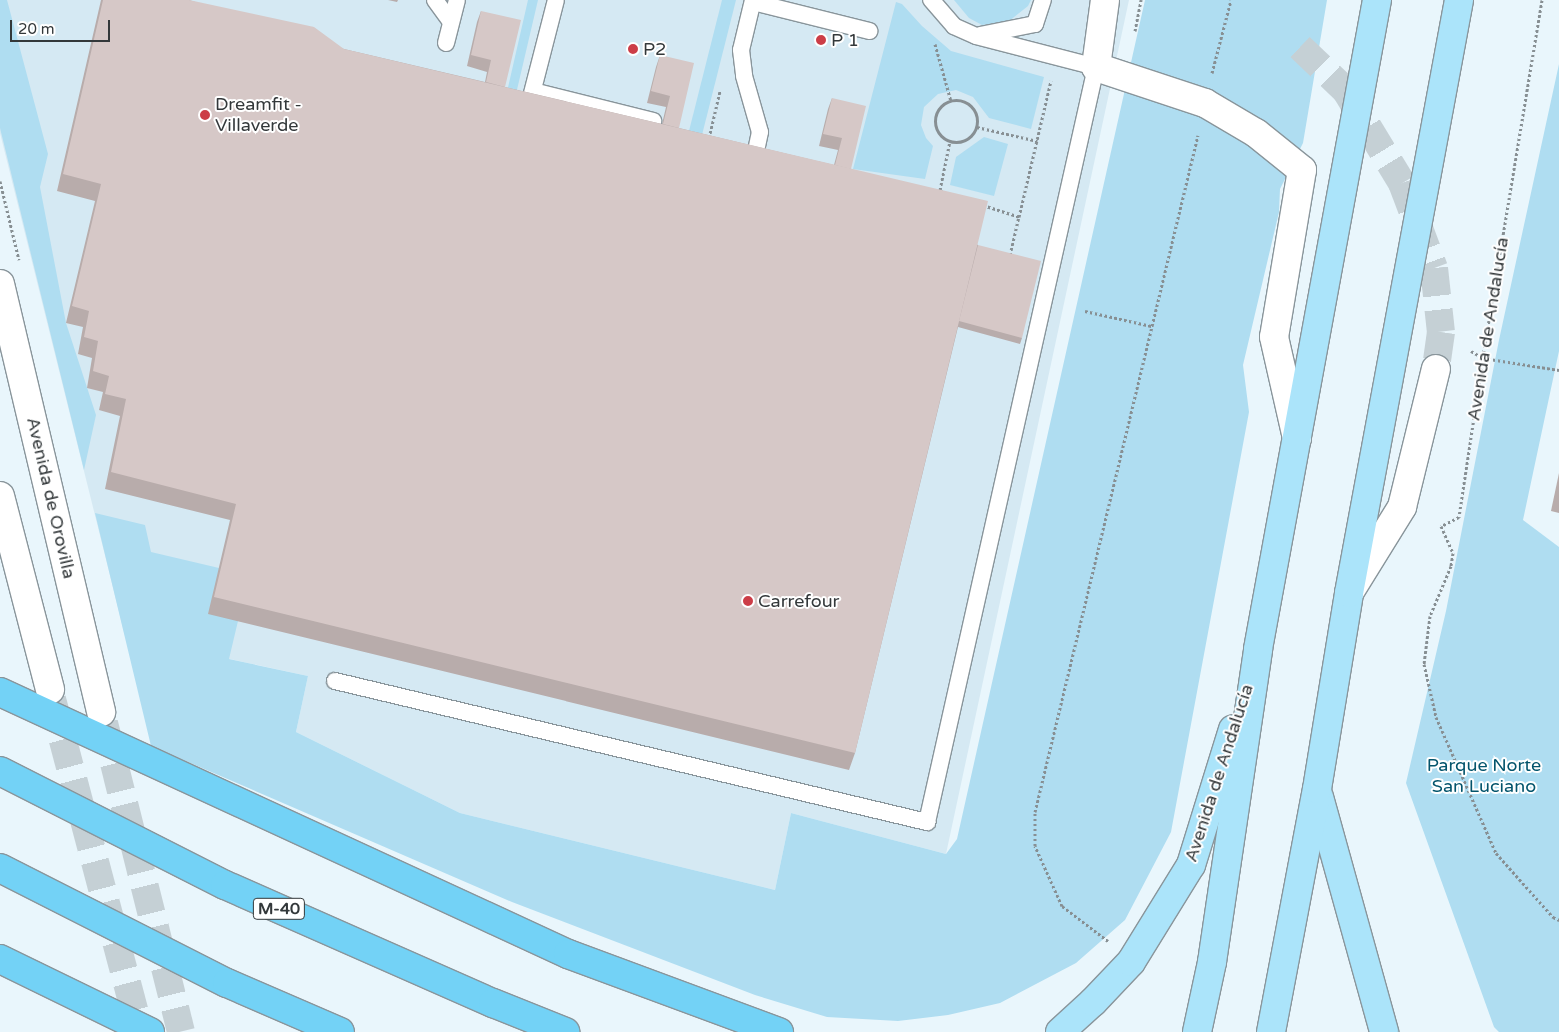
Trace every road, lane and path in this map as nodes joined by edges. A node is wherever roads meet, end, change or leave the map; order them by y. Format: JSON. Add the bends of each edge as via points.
{"nodes":[{"id":1,"x":435,"y":0,"type":"edge"},
{"id":2,"x":556,"y":0,"type":"edge"},
{"id":3,"x":931,"y":0,"type":"edge"},
{"id":4,"x":1043,"y":0,"type":"edge"},
{"id":5,"x":1105,"y":0,"type":"edge"},
{"id":6,"x":1232,"y":0,"type":"edge"},
{"id":7,"x":1377,"y":0,"type":"edge"},
{"id":8,"x":1459,"y":0,"type":"edge"},
{"id":9,"x":1542,"y":0,"type":"edge"},
{"id":10,"x":455,"y":1,"type":"edge"},
{"id":11,"x":753,"y":1,"type":"edge"},
{"id":12,"x":451,"y":22,"type":"junction"},
{"id":13,"x":869,"y":31,"type":"dead end"},
{"id":14,"x":976,"y":36,"type":"junction"},
{"id":15,"x":934,"y":40,"type":"dead end"},
{"id":16,"x":446,"y":43,"type":"dead end"},
{"id":17,"x":1096,"y":67,"type":"junction"},
{"id":18,"x":1052,"y":77,"type":"dead end"},
{"id":19,"x":1210,"y":79,"type":"dead end"},
{"id":20,"x":950,"y":101,"type":"junction"},
{"id":21,"x":653,"y":121,"type":"edge"},
{"id":22,"x":977,"y":127,"type":"junction"},
{"id":23,"x":1200,"y":127,"type":"dead end"},
{"id":24,"x":950,"y":141,"type":"junction"},
{"id":25,"x":1037,"y":141,"type":"junction"},
{"id":26,"x":754,"y":161,"type":"edge"},
{"id":27,"x":949,"y":193,"type":"edge"},
{"id":28,"x":975,"y":202,"type":"edge"},
{"id":29,"x":1019,"y":217,"type":"junction"},
{"id":30,"x":1010,"y":255,"type":"edge"},
{"id":31,"x":0,"y":284,"type":"edge"},
{"id":32,"x":1085,"y":311,"type":"dead end"},
{"id":33,"x":1151,"y":326,"type":"junction"},
{"id":34,"x":1470,"y":351,"type":"dead end"},
{"id":35,"x":1483,"y":358,"type":"junction"},
{"id":36,"x":1436,"y":369,"type":"tunnel mouth"},
{"id":37,"x":1559,"y":370,"type":"edge"},
{"id":38,"x":1297,"y":438,"type":"junction"},
{"id":39,"x":0,"y":496,"type":"edge"},
{"id":40,"x":1349,"y":593,"type":"junction"},
{"id":41,"x":1258,"y":648,"type":"junction"},
{"id":42,"x":335,"y":681,"type":"dead end"},
{"id":43,"x":50,"y":690,"type":"tunnel mouth"},
{"id":44,"x":0,"y":692,"type":"edge"},
{"id":45,"x":101,"y":712,"type":"tunnel mouth"},
{"id":46,"x":0,"y":771,"type":"edge"},
{"id":47,"x":1317,"y":790,"type":"junction"},
{"id":48,"x":0,"y":868,"type":"edge"},
{"id":49,"x":1559,"y":920,"type":"edge"},
{"id":50,"x":1109,"y":941,"type":"dead end"},
{"id":51,"x":0,"y":959,"type":"edge"},
{"id":52,"x":150,"y":1032,"type":"edge"},
{"id":53,"x":340,"y":1032,"type":"edge"},
{"id":54,"x":566,"y":1032,"type":"edge"},
{"id":55,"x":779,"y":1032,"type":"edge"},
{"id":56,"x":1060,"y":1032,"type":"edge"},
{"id":57,"x":1197,"y":1032,"type":"edge"},
{"id":58,"x":1271,"y":1032,"type":"edge"},
{"id":59,"x":1384,"y":1032,"type":"edge"}],
"edges":[{"from":1,"to":12,"type":"lane"},
{"from":2,"to":21,"type":"lane","via":[[531,97]]},
{"from":3,"to":14,"type":"lane","via":[[954,26]]},
{"from":4,"to":14,"type":"lane","via":[[1035,24]]},
{"from":5,"to":17,"type":"street"},
{"from":6,"to":19,"type":"path"},
{"from":7,"to":38,"type":"main road","name":"Avenida de Andalucía"},
{"from":8,"to":40,"type":"main road"},
{"from":9,"to":35,"type":"path","name":"Avenida de Andalucía"},
{"from":10,"to":12,"type":"lane"},
{"from":11,"to":13,"type":"lane"},
{"from":11,"to":26,"type":"lane","via":[[741,50],[744,76],[760,132]]},
{"from":12,"to":16,"type":"lane"},
{"from":14,"to":17,"type":"lane"},
{"from":15,"to":20,"type":"path"},
{"from":17,"to":38,"type":"street","name":"Avenida de Andalucía","via":[[1205,103],[1256,133],[1302,170],[1274,337]]},
{"from":17,"to":42,"type":"lane","via":[[927,822]]},
{"from":18,"to":25,"type":"path"},
{"from":20,"to":22,"type":"path","via":[[958,99],[970,104],[976,114]]},
{"from":20,"to":24,"type":"path","via":[[937,111],[935,123],[940,134]]},
{"from":22,"to":24,"type":"path","via":[[971,136],[961,141]]},
{"from":22,"to":25,"type":"path"},
{"from":23,"to":33,"type":"path"},
{"from":24,"to":27,"type":"path","via":[[940,190]]},
{"from":25,"to":29,"type":"path"},
{"from":28,"to":29,"type":"path"},
{"from":29,"to":30,"type":"path"},
{"from":31,"to":45,"type":"street","name":"Avenida de Orovilla"},
{"from":32,"to":33,"type":"path"},
{"from":33,"to":50,"type":"path","via":[[1035,812],[1034,846],[1062,906]]},
{"from":34,"to":35,"type":"path"},
{"from":35,"to":37,"type":"path"},
{"from":35,"to":49,"type":"path","name":"Avenida de Andalucía","via":[[1460,517],[1442,526],[1453,553],[1451,566],[1430,616],[1424,664],[1436,717],[1496,854]]},
{"from":36,"to":40,"type":"street","via":[[1402,507]]},
{"from":38,"to":41,"type":"main road","name":"Avenida de Andalucía"},
{"from":39,"to":43,"type":"street"},
{"from":40,"to":47,"type":"main road"},
{"from":41,"to":56,"type":"main road","name":"Avenida de Andalucía","via":[[1191,865],[1131,962]]},
{"from":41,"to":57,"type":"main road","name":"Avenida de Andalucía","via":[[1212,962]]},
{"from":44,"to":55,"type":"highway","via":[[568,954]]},
{"from":46,"to":54,"type":"highway","number":"M-40","via":[[225,885],[493,1004]]},
{"from":47,"to":58,"type":"main road"},
{"from":47,"to":59,"type":"main road"},
{"from":48,"to":53,"type":"highway","via":[[227,983]]},
{"from":51,"to":52,"type":"highway"}]}
